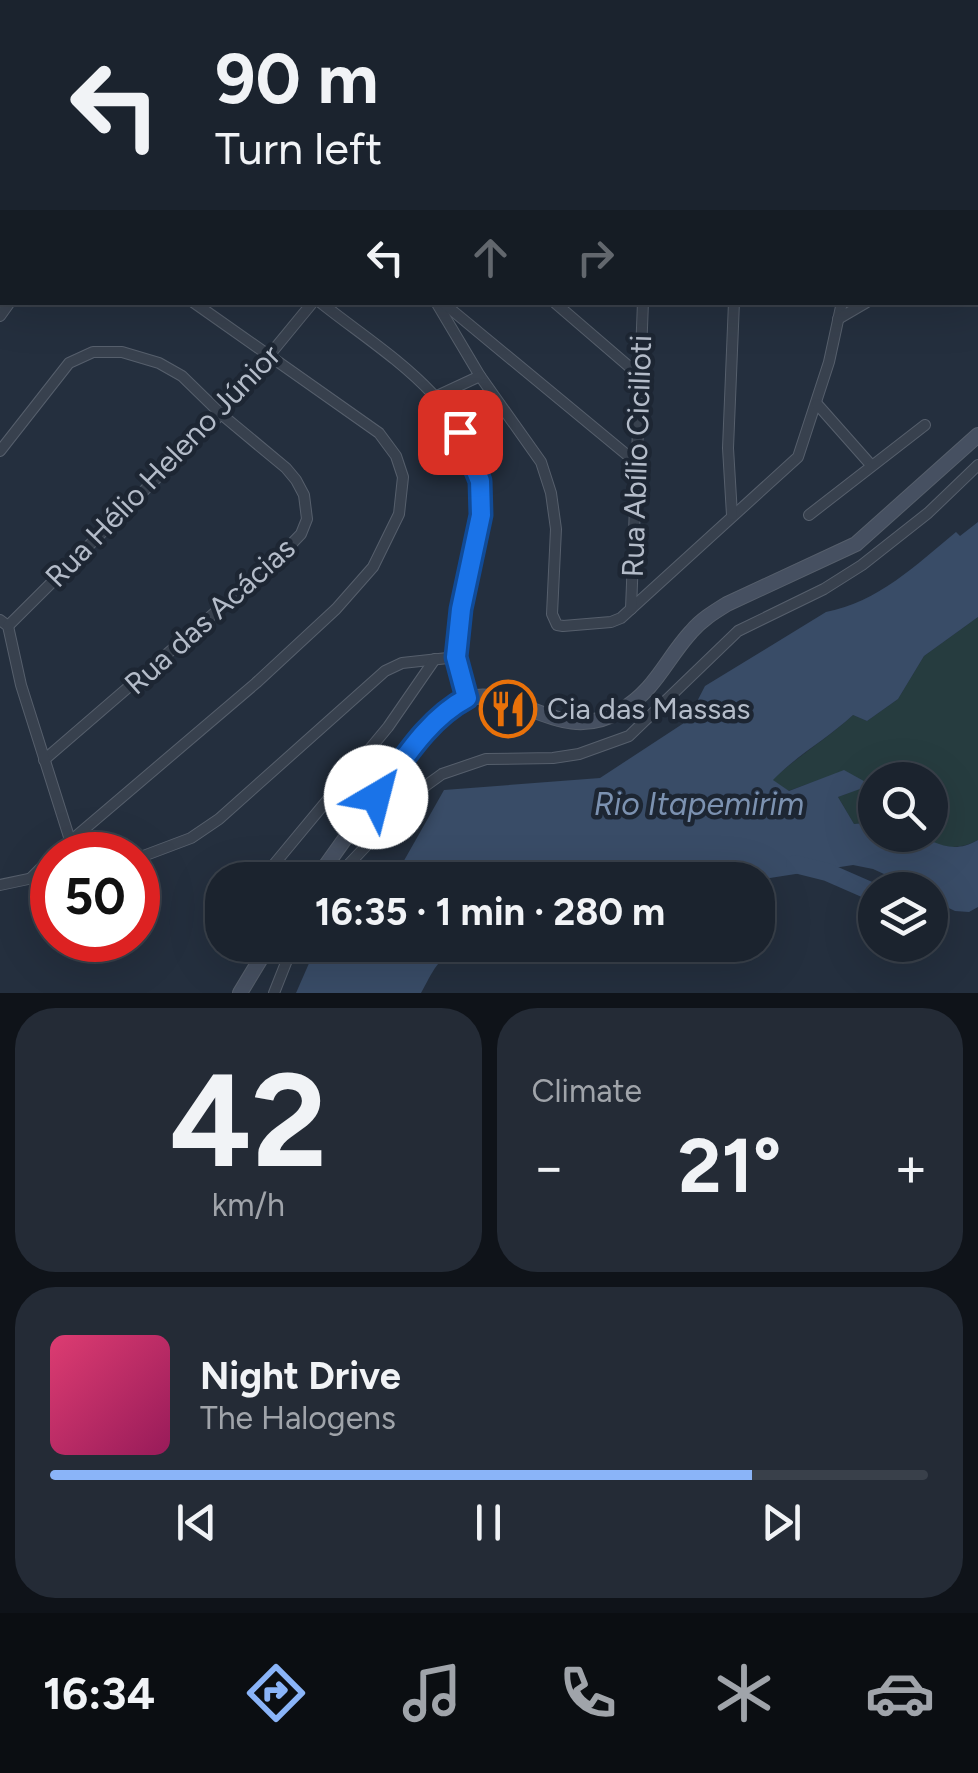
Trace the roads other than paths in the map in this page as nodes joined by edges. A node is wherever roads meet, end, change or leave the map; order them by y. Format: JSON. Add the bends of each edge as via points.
{"nodes":[{"id":1,"x":197,"y":305,"type":"edge"},
{"id":2,"x":314,"y":305,"type":"edge"},
{"id":3,"x":320,"y":305,"type":"edge"},
{"id":4,"x":441,"y":305,"type":"edge"},
{"id":5,"x":443,"y":305,"type":"edge"},
{"id":6,"x":557,"y":305,"type":"edge"},
{"id":7,"x":644,"y":305,"type":"edge"},
{"id":8,"x":841,"y":305,"type":"edge"},
{"id":9,"x":861,"y":305,"type":"edge"},
{"id":10,"x":734,"y":308,"type":"edge"},
{"id":11,"x":838,"y":318,"type":"junction"},
{"id":12,"x":271,"y":356,"type":"junction"},
{"id":13,"x":480,"y":376,"type":"junction"},
{"id":14,"x":640,"y":376,"type":"junction"},
{"id":15,"x":437,"y":396,"type":"junction"},
{"id":16,"x":817,"y":404,"type":"junction"},
{"id":17,"x":221,"y":414,"type":"junction"},
{"id":18,"x":925,"y":425,"type":"dead end"},
{"id":19,"x":978,"y":435,"type":"edge"},
{"id":20,"x":0,"y":451,"type":"edge"},
{"id":21,"x":638,"y":464,"type":"junction"},
{"id":22,"x":871,"y":464,"type":"junction"},
{"id":23,"x":978,"y":465,"type":"edge"},
{"id":24,"x":946,"y":466,"type":"junction"},
{"id":25,"x":959,"y":483,"type":"junction"},
{"id":26,"x":732,"y":515,"type":"junction"},
{"id":27,"x":809,"y":515,"type":"dead end"},
{"id":28,"x":631,"y":609,"type":"junction"},
{"id":29,"x":4,"y":623,"type":"edge"},
{"id":30,"x":456,"y":657,"type":"junction"},
{"id":31,"x":435,"y":659,"type":"junction"},
{"id":32,"x":467,"y":698,"type":"junction"},
{"id":33,"x":44,"y":760,"type":"junction"},
{"id":34,"x":67,"y":832,"type":"edge"},
{"id":35,"x":80,"y":832,"type":"edge"},
{"id":36,"x":160,"y":850,"type":"edge"},
{"id":37,"x":276,"y":862,"type":"edge"},
{"id":38,"x":328,"y":862,"type":"edge"},
{"id":39,"x":351,"y":862,"type":"edge"},
{"id":40,"x":30,"y":878,"type":"edge"},
{"id":41,"x":0,"y":885,"type":"edge"},
{"id":42,"x":259,"y":962,"type":"edge"},
{"id":43,"x":286,"y":962,"type":"edge"},
{"id":44,"x":242,"y":992,"type":"edge"},
{"id":45,"x":274,"y":993,"type":"edge"}],
"edges":[{"from":1,"to":12,"type":"street"},
{"from":2,"to":12,"type":"street","name":"Rua Hélio Heleno Júnior"},
{"from":3,"to":15,"type":"street"},
{"from":4,"to":13,"type":"street"},
{"from":5,"to":21,"type":"street"},
{"from":6,"to":14,"type":"street"},
{"from":7,"to":14,"type":"street","name":"Rua Abílio Cicilioti"},
{"from":8,"to":11,"type":"street"},
{"from":9,"to":11,"type":"street"},
{"from":10,"to":26,"type":"street"},
{"from":11,"to":16,"type":"street"},
{"from":12,"to":17,"type":"street","name":"Rua Hélio Heleno Júnior"},
{"from":12,"to":35,"type":"street","via":[[380,433],[403,477],[399,514],[373,567],[336,609]]},
{"from":13,"to":15,"type":"street"},
{"from":13,"to":28,"type":"street","via":[[541,462],[552,493],[554,621],[611,622]]},
{"from":14,"to":21,"type":"street","name":"Rua Abílio Cicilioti"},
{"from":15,"to":30,"type":"street","via":[[480,481],[481,515]]},
{"from":16,"to":22,"type":"street"},
{"from":16,"to":26,"type":"street","via":[[798,457]]},
{"from":17,"to":20,"type":"street","name":"Rua das Acácias","via":[[159,363],[93,352],[69,364]]},
{"from":17,"to":29,"type":"street","name":"Rua Hélio Heleno Júnior"},
{"from":17,"to":33,"type":"street","name":"Rua das Acácias","via":[[296,480],[306,506],[301,534]]},
{"from":18,"to":22,"type":"street"},
{"from":19,"to":24,"type":"main road"},
{"from":21,"to":28,"type":"street","name":"Rua Abílio Cicilioti"},
{"from":22,"to":27,"type":"street"},
{"from":23,"to":25,"type":"street"},
{"from":24,"to":25,"type":"street"},
{"from":24,"to":32,"type":"main road","via":[[856,544],[708,616],[621,711],[575,722]]},
{"from":25,"to":39,"type":"street","via":[[862,565],[738,631],[629,736],[579,754],[486,759],[442,774]]},
{"from":26,"to":28,"type":"street"},
{"from":29,"to":33,"type":"street"},
{"from":30,"to":31,"type":"street"},
{"from":30,"to":32,"type":"street"},
{"from":31,"to":36,"type":"street","via":[[384,671],[219,819]]},
{"from":31,"to":37,"type":"street"},
{"from":32,"to":38,"type":"main road","via":[[432,724]]},
{"from":33,"to":34,"type":"street"},
{"from":40,"to":41,"type":"street"},
{"from":42,"to":44,"type":"main road"},
{"from":43,"to":45,"type":"street"}]}
